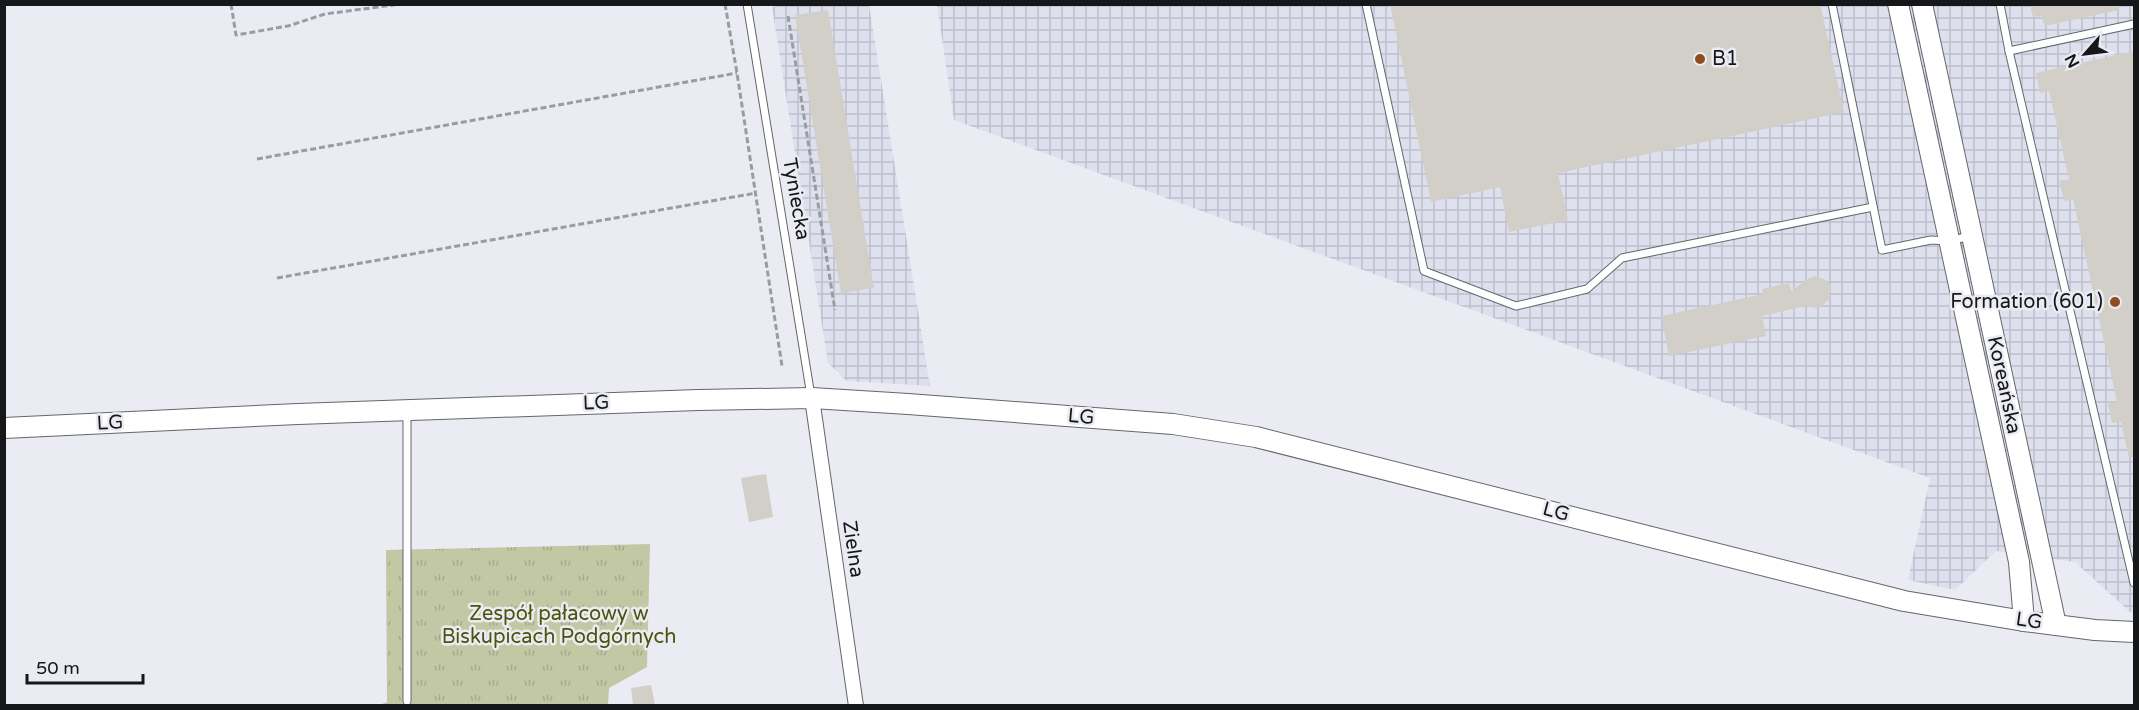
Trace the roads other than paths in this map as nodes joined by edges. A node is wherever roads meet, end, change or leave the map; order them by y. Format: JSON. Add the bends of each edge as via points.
{"nodes":[{"id":1,"x":747,"y":4,"type":"edge"},
{"id":2,"x":1366,"y":4,"type":"edge"},
{"id":3,"x":1832,"y":4,"type":"edge"},
{"id":4,"x":1898,"y":4,"type":"edge"},
{"id":5,"x":1922,"y":4,"type":"edge"},
{"id":6,"x":2000,"y":4,"type":"edge"},
{"id":7,"x":2134,"y":24,"type":"edge"},
{"id":8,"x":2009,"y":51,"type":"junction"},
{"id":9,"x":1874,"y":207,"type":"junction"},
{"id":10,"x":1972,"y":236,"type":"junction"},
{"id":11,"x":1949,"y":241,"type":"junction"},
{"id":12,"x":812,"y":398,"type":"junction"},
{"id":13,"x":407,"y":410,"type":"junction"},
{"id":14,"x":4,"y":428,"type":"edge"},
{"id":15,"x":2134,"y":583,"type":"edge"},
{"id":16,"x":2024,"y":621,"type":"junction"},
{"id":17,"x":2056,"y":625,"type":"junction"},
{"id":18,"x":2134,"y":632,"type":"edge"},
{"id":19,"x":407,"y":701,"type":"dead end"},
{"id":20,"x":856,"y":705,"type":"edge"}],
"edges":[{"from":1,"to":12,"type":"lane","name":"Tyniecka"},
{"from":2,"to":9,"type":"lane","via":[[1424,272],[1516,306],[1587,289],[1622,258]]},
{"from":3,"to":9,"type":"lane"},
{"from":4,"to":11,"type":"main road","name":"Koreańska"},
{"from":5,"to":10,"type":"main road","name":"Koreańska"},
{"from":6,"to":8,"type":"lane"},
{"from":7,"to":8,"type":"lane"},
{"from":8,"to":15,"type":"lane"},
{"from":9,"to":11,"type":"lane","via":[[1882,250],[1931,240]]},
{"from":10,"to":11,"type":"lane"},
{"from":10,"to":17,"type":"main road","name":"Koreańska"},
{"from":11,"to":16,"type":"main road","name":"Koreańska","via":[[2019,562]]},
{"from":12,"to":13,"type":"main road","name":"LG"},
{"from":12,"to":16,"type":"main road","name":"LG","via":[[1173,424],[1256,436],[1864,592]]},
{"from":12,"to":20,"type":"street","name":"Zielna"},
{"from":13,"to":14,"type":"main road","name":"LG"},
{"from":13,"to":19,"type":"lane"},
{"from":16,"to":17,"type":"main road","name":"LG"},
{"from":17,"to":18,"type":"main road","name":"LG"}]}
